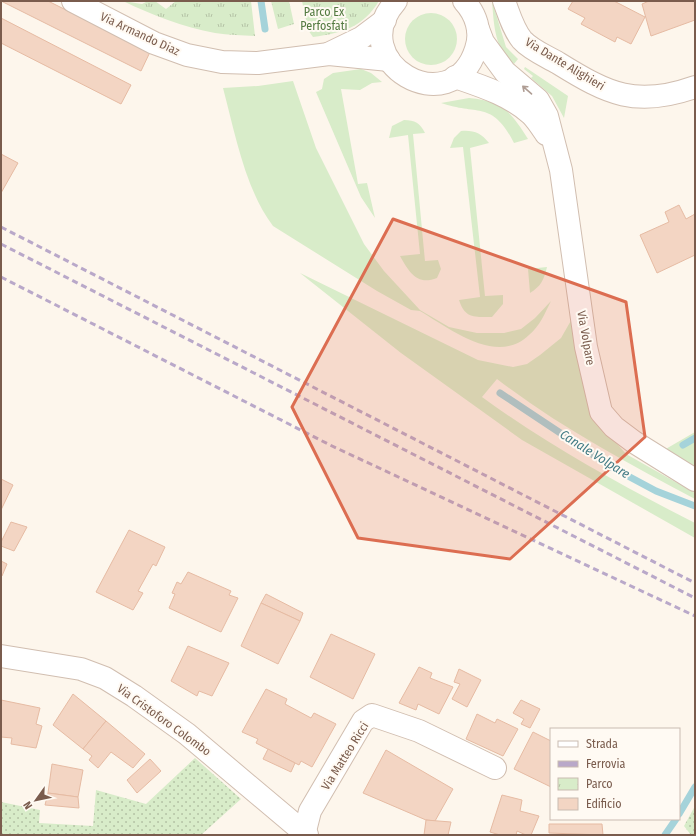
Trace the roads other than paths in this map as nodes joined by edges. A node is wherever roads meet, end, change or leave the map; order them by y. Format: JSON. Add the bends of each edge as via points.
{"nodes":[{"id":1,"x":73,"y":1,"type":"edge"},
{"id":2,"x":396,"y":1,"type":"edge"},
{"id":3,"x":504,"y":1,"type":"edge"},
{"id":4,"x":472,"y":11,"type":"edge"},
{"id":5,"x":385,"y":20,"type":"junction"},
{"id":6,"x":329,"y":54,"type":"junction"},
{"id":7,"x":389,"y":60,"type":"junction"},
{"id":8,"x":455,"y":77,"type":"junction"},
{"id":9,"x":695,"y":88,"type":"edge"},
{"id":10,"x":557,"y":148,"type":"junction"},
{"id":11,"x":695,"y":480,"type":"edge"},
{"id":12,"x":1,"y":656,"type":"edge"},
{"id":13,"x":495,"y":768,"type":"dead end"},
{"id":14,"x":305,"y":834,"type":"edge"}],
"edges":[{"from":1,"to":6,"type":"street","name":"Via Armando Diaz","via":[[134,33],[187,55],[222,62],[258,63]]},
{"from":2,"to":5,"type":"street","name":"Via Armando Diaz"},
{"from":3,"to":9,"type":"street","name":"Via Dante Alighieri","via":[[522,40],[606,90],[628,97],[647,97]]},
{"from":4,"to":8,"type":"street","name":"Via Armando Diaz","via":[[478,43],[474,57]]},
{"from":10,"to":4,"type":"street","name":"Via Volpare","one_way":true,"via":[[547,116],[538,100],[505,72],[483,42]]},
{"from":5,"to":6,"type":"street","name":"Via Armando Diaz","via":[[361,38]]},
{"from":5,"to":7,"type":"street","name":"Via Armando Diaz","via":[[382,36]]},
{"from":6,"to":7,"type":"street","name":"Via Armando Diaz"},
{"from":7,"to":8,"type":"street","name":"Via Armando Diaz","via":[[400,72],[414,81],[431,84]]},
{"from":8,"to":10,"type":"street","name":"Via Volpare","via":[[510,99],[531,114]]},
{"from":10,"to":11,"type":"street","name":"Via Volpare","via":[[586,347],[601,412],[614,427],[634,442]]},
{"from":12,"to":14,"type":"street","name":"Via Cristoforo Colombo","via":[[81,669],[105,678],[187,734]]},
{"from":13,"to":14,"type":"street","name":"Via Matteo Ricci","via":[[419,731],[372,715],[363,721],[310,811]]}]}
